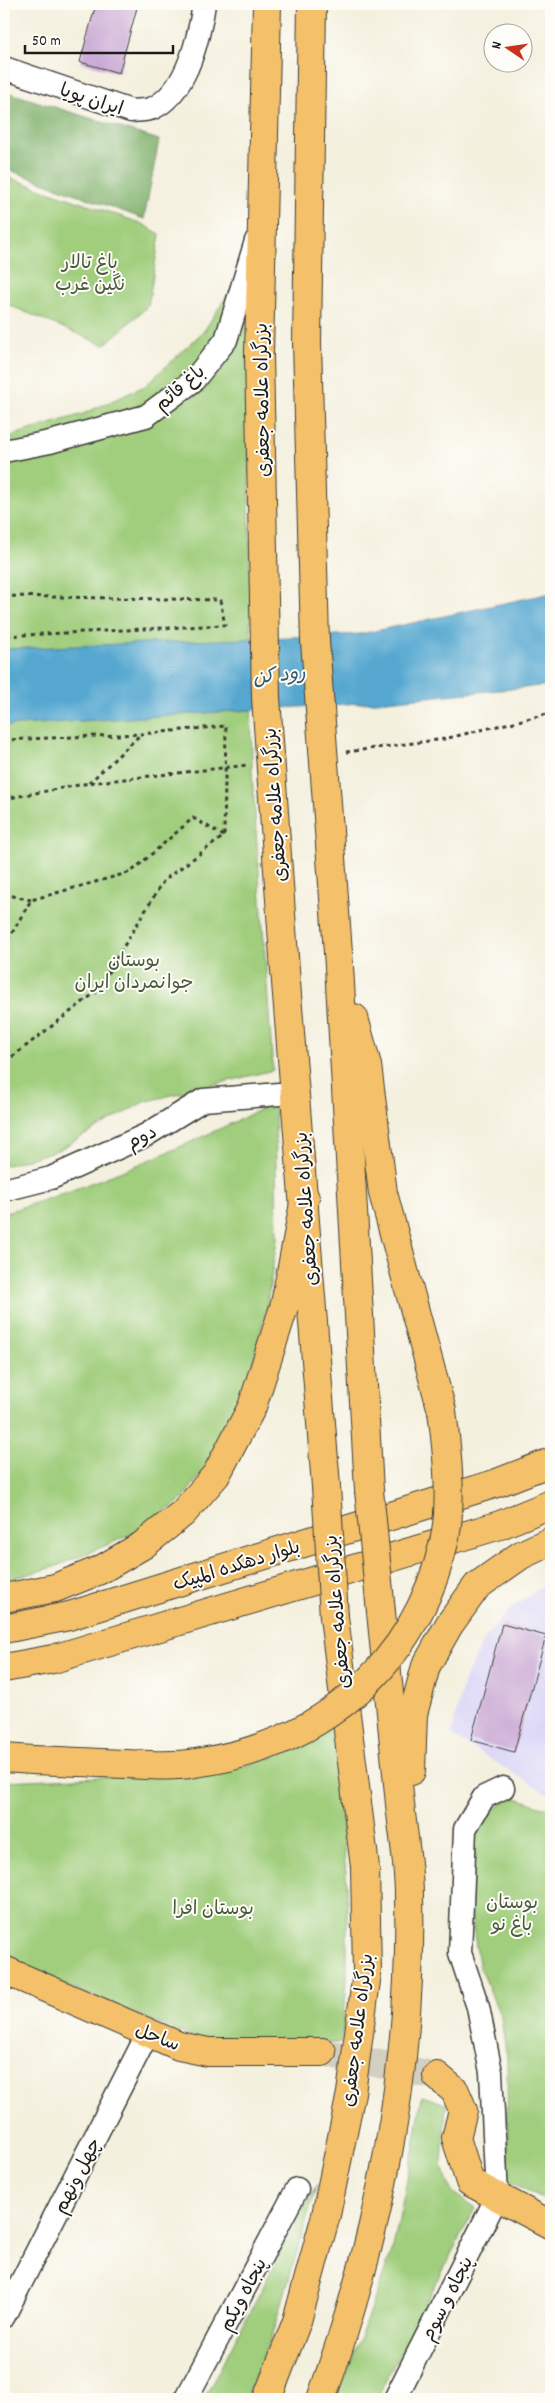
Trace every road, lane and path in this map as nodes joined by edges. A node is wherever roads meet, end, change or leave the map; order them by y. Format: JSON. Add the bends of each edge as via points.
{"nodes":[{"id":1,"x":204,"y":4,"type":"edge"},
{"id":2,"x":267,"y":4,"type":"edge"},
{"id":3,"x":312,"y":4,"type":"edge"},
{"id":4,"x":4,"y":68,"type":"edge"},
{"id":5,"x":262,"y":221,"type":"junction"},
{"id":6,"x":4,"y":451,"type":"edge"},
{"id":7,"x":4,"y":596,"type":"edge"},
{"id":8,"x":4,"y":636,"type":"edge"},
{"id":9,"x":551,"y":713,"type":"edge"},
{"id":10,"x":142,"y":734,"type":"junction"},
{"id":11,"x":4,"y":740,"type":"edge"},
{"id":12,"x":345,"y":752,"type":"dead end"},
{"id":13,"x":256,"y":764,"type":"dead end"},
{"id":14,"x":226,"y":768,"type":"junction"},
{"id":15,"x":89,"y":783,"type":"junction"},
{"id":16,"x":4,"y":799,"type":"edge"},
{"id":17,"x":224,"y":836,"type":"junction"},
{"id":18,"x":4,"y":894,"type":"edge"},
{"id":19,"x":31,"y":900,"type":"junction"},
{"id":20,"x":4,"y":947,"type":"edge"},
{"id":21,"x":339,"y":966,"type":"junction"},
{"id":22,"x":4,"y":1063,"type":"edge"},
{"id":23,"x":279,"y":1094,"type":"dead end"},
{"id":24,"x":4,"y":1190,"type":"edge"},
{"id":25,"x":305,"y":1198,"type":"junction"},
{"id":26,"x":551,"y":1462,"type":"edge"},
{"id":27,"x":551,"y":1504,"type":"edge"},
{"id":28,"x":551,"y":1542,"type":"edge"},
{"id":29,"x":4,"y":1598,"type":"edge"},
{"id":30,"x":4,"y":1629,"type":"edge"},
{"id":31,"x":4,"y":1668,"type":"edge"},
{"id":32,"x":4,"y":1758,"type":"edge"},
{"id":33,"x":503,"y":1788,"type":"dead end"},
{"id":34,"x":410,"y":1895,"type":"junction"},
{"id":35,"x":4,"y":1970,"type":"edge"},
{"id":36,"x":148,"y":2033,"type":"junction"},
{"id":37,"x":322,"y":2052,"type":"tunnel mouth"},
{"id":38,"x":437,"y":2076,"type":"tunnel mouth"},
{"id":39,"x":298,"y":2189,"type":"dead end"},
{"id":40,"x":497,"y":2197,"type":"junction"},
{"id":41,"x":551,"y":2225,"type":"edge"},
{"id":42,"x":4,"y":2316,"type":"edge"},
{"id":43,"x":186,"y":2399,"type":"edge"},
{"id":44,"x":267,"y":2399,"type":"edge"},
{"id":45,"x":321,"y":2399,"type":"edge"},
{"id":46,"x":395,"y":2399,"type":"edge"}],
"edges":[{"from":1,"to":4,"type":"street","name":"ایران پویا","via":[[183,78],[169,96],[153,108],[131,111]]},
{"from":2,"to":5,"type":"main road","name":"بزرگراه علامه جعفری"},
{"from":3,"to":21,"type":"main road","bridge":true,"via":[[307,342],[314,641]]},
{"from":5,"to":6,"type":"street","name":"باغ قائم","via":[[226,340],[193,380],[146,416]]},
{"from":5,"to":25,"type":"main road","name":"بزرگراه علامه جعفری","bridge":true,"via":[[259,355],[266,697]]},
{"from":7,"to":8,"type":"path","via":[[220,600],[225,626]]},
{"from":9,"to":12,"type":"path","via":[[444,739]]},
{"from":10,"to":11,"type":"path"},
{"from":10,"to":14,"type":"path","via":[[226,726]]},
{"from":10,"to":15,"type":"path"},
{"from":13,"to":14,"type":"path"},
{"from":14,"to":15,"type":"path"},
{"from":14,"to":17,"type":"path"},
{"from":15,"to":16,"type":"path"},
{"from":17,"to":19,"type":"path","via":[[193,818],[131,872]]},
{"from":17,"to":22,"type":"path","via":[[164,880],[96,992]]},
{"from":18,"to":19,"type":"path"},
{"from":19,"to":20,"type":"path"},
{"from":21,"to":32,"type":"main road","bridge":true,"via":[[367,1065],[383,1193],[442,1411],[448,1493],[444,1541],[430,1590],[389,1658],[367,1684],[332,1712],[296,1734],[250,1752],[194,1764]]},
{"from":21,"to":34,"type":"main road","bridge":true,"via":[[369,1490]]},
{"from":23,"to":24,"type":"street","name":"دوم","via":[[203,1100],[146,1134],[51,1178]]},
{"from":25,"to":29,"type":"main road","via":[[285,1304],[252,1407],[216,1475],[184,1513],[143,1544],[100,1570],[55,1588]]},
{"from":25,"to":44,"type":"main road","name":"بزرگراه علامه جعفری","bridge":true,"via":[[334,1618],[365,1867],[366,1973],[351,2093],[326,2214],[297,2321]]},
{"from":26,"to":30,"type":"main road","name":"بلوار دهکده المپیک","via":[[497,1483],[78,1613]]},
{"from":27,"to":31,"type":"main road","name":"بلوار دهکده المپیک","via":[[500,1525],[53,1659]]},
{"from":28,"to":34,"type":"main road","via":[[521,1555],[477,1586],[449,1624],[426,1666],[413,1714]]},
{"from":33,"to":40,"type":"street","via":[[484,1797],[465,1829],[460,1953],[478,2007],[491,2072]]},
{"from":34,"to":45,"type":"main road","via":[[406,2032],[394,2119],[346,2329]]},
{"from":35,"to":36,"type":"main road","name":"ساحل"},
{"from":36,"to":37,"type":"main road","name":"ساحل","via":[[179,2046],[208,2052]]},
{"from":36,"to":42,"type":"street","name":"چهل ونهم"},
{"from":38,"to":40,"type":"main road","via":[[455,2091],[463,2110],[456,2138],[470,2182]]},
{"from":39,"to":43,"type":"street","name":"پنجاه ویکم"},
{"from":40,"to":41,"type":"main road"},
{"from":40,"to":46,"type":"street","name":"پنجاه و سوم"}]}
